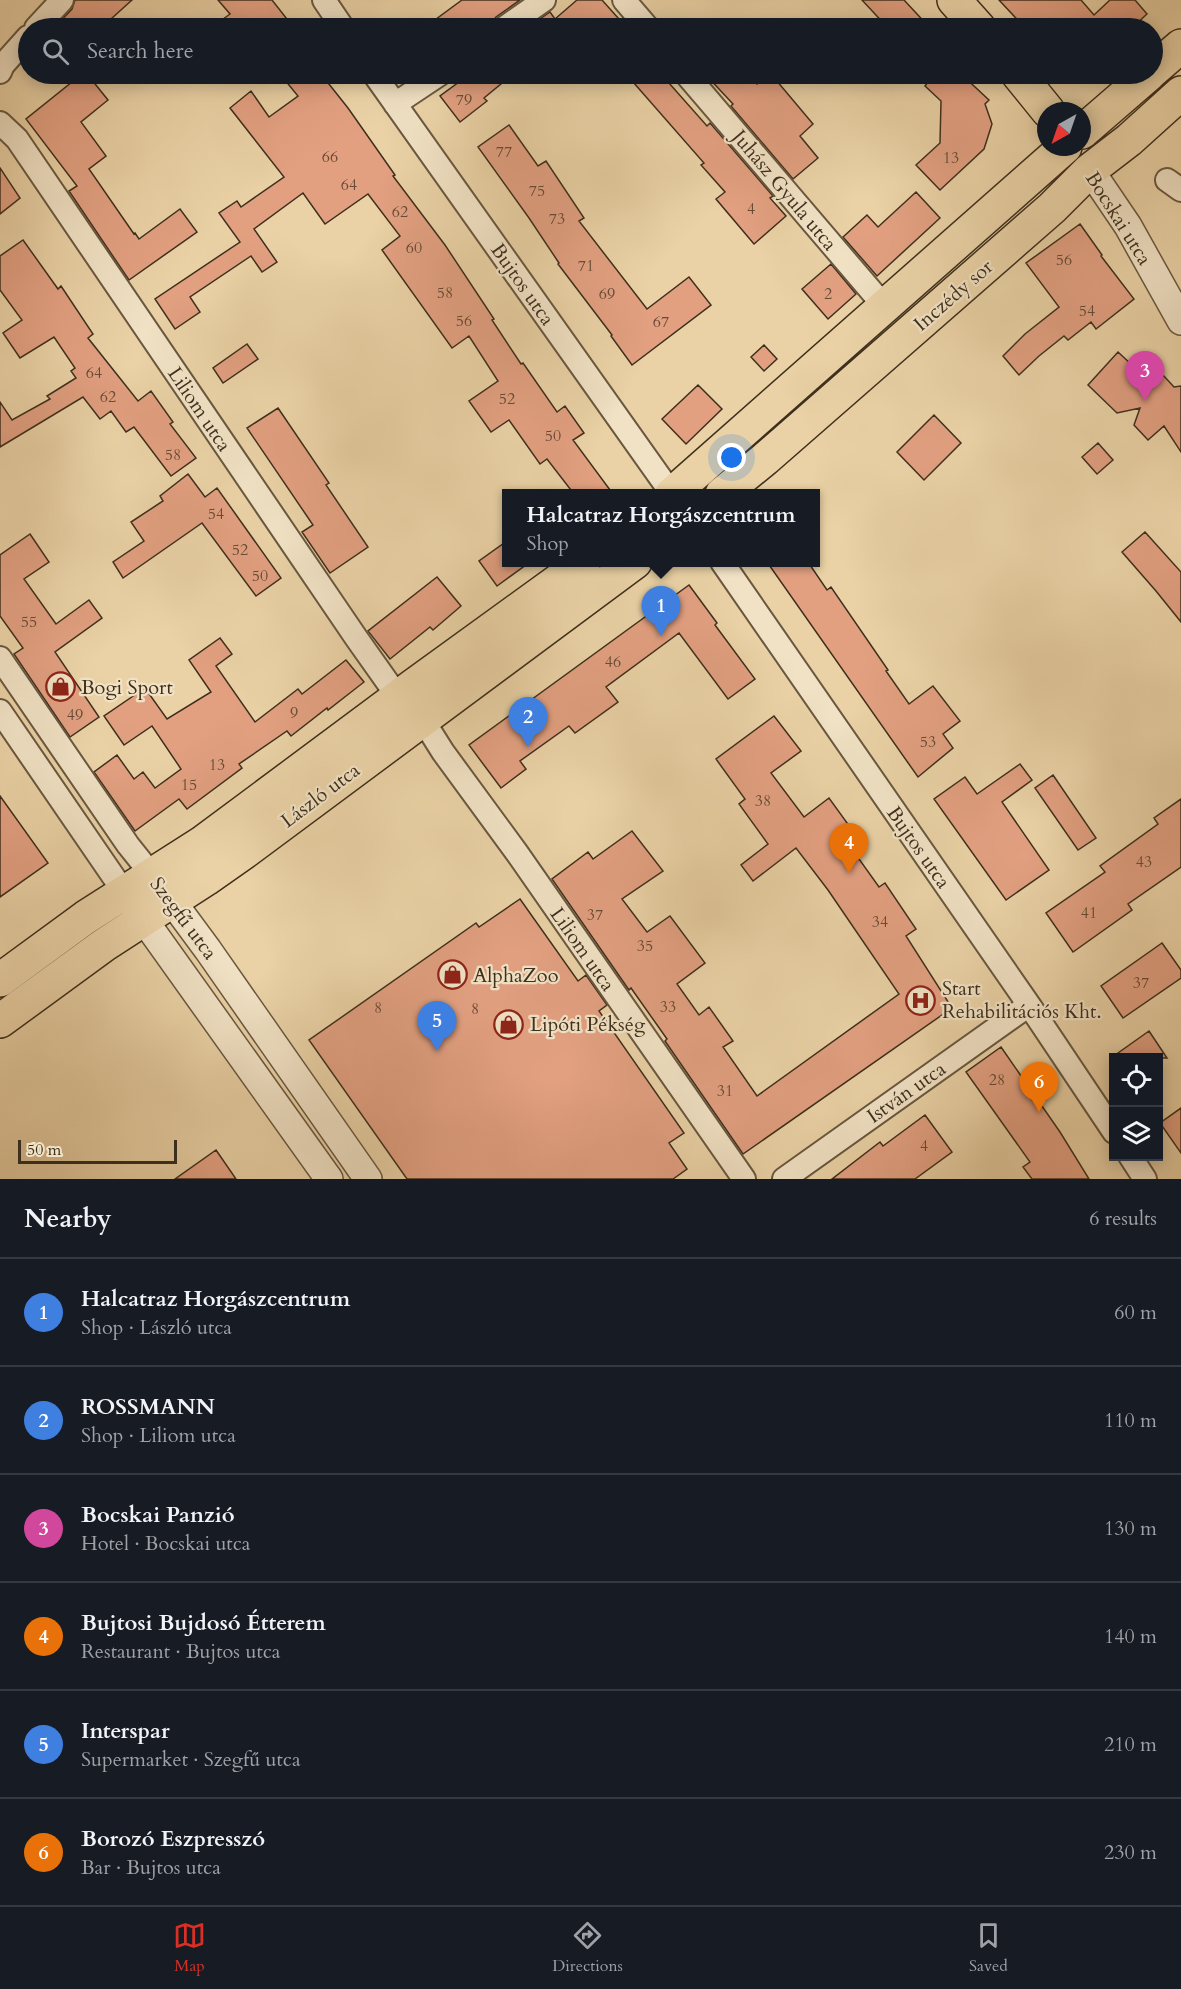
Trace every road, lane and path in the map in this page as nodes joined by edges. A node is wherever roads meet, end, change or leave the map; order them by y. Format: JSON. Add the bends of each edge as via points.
{"nodes":[{"id":1,"x":62,"y":0,"type":"edge"},
{"id":2,"x":324,"y":0,"type":"edge"},
{"id":3,"x":544,"y":0,"type":"edge"},
{"id":4,"x":624,"y":0,"type":"edge"},
{"id":5,"x":954,"y":0,"type":"edge"},
{"id":6,"x":45,"y":18,"type":"edge"},
{"id":7,"x":337,"y":18,"type":"edge"},
{"id":8,"x":518,"y":18,"type":"edge"},
{"id":9,"x":639,"y":18,"type":"edge"},
{"id":10,"x":970,"y":18,"type":"edge"},
{"id":11,"x":1181,"y":46,"type":"edge"},
{"id":12,"x":18,"y":48,"type":"edge"},
{"id":13,"x":1163,"y":62,"type":"edge"},
{"id":14,"x":0,"y":72,"type":"edge"},
{"id":15,"x":381,"y":84,"type":"edge"},
{"id":16,"x":425,"y":84,"type":"edge"},
{"id":17,"x":695,"y":84,"type":"edge"},
{"id":18,"x":1026,"y":84,"type":"edge"},
{"id":19,"x":1137,"y":84,"type":"edge"},
{"id":20,"x":1181,"y":93,"type":"edge"},
{"id":21,"x":1041,"y":102,"type":"edge"},
{"id":22,"x":395,"y":104,"type":"junction"},
{"id":23,"x":0,"y":123,"type":"edge"},
{"id":24,"x":1091,"y":124,"type":"edge"},
{"id":25,"x":1055,"y":156,"type":"edge"},
{"id":26,"x":1082,"y":159,"type":"edge"},
{"id":27,"x":885,"y":307,"type":"junction"},
{"id":28,"x":1181,"y":321,"type":"edge"},
{"id":29,"x":668,"y":489,"type":"edge"},
{"id":30,"x":678,"y":489,"type":"edge"},
{"id":31,"x":728,"y":489,"type":"edge"},
{"id":32,"x":577,"y":567,"type":"edge"},
{"id":33,"x":628,"y":567,"type":"edge"},
{"id":34,"x":725,"y":567,"type":"edge"},
{"id":35,"x":0,"y":658,"type":"edge"},
{"id":36,"x":436,"y":669,"type":"junction"},
{"id":37,"x":398,"y":697,"type":"junction"},
{"id":38,"x":0,"y":711,"type":"edge"},
{"id":39,"x":422,"y":720,"type":"junction"},
{"id":40,"x":152,"y":875,"type":"junction"},
{"id":41,"x":124,"y":892,"type":"junction"},
{"id":42,"x":172,"y":900,"type":"junction"},
{"id":43,"x":144,"y":919,"type":"junction"},
{"id":44,"x":0,"y":980,"type":"edge"},
{"id":45,"x":1029,"y":1005,"type":"junction"},
{"id":46,"x":0,"y":1021,"type":"edge"},
{"id":47,"x":1109,"y":1126,"type":"edge"},
{"id":48,"x":1133,"y":1161,"type":"edge"},
{"id":49,"x":329,"y":1179,"type":"edge"},
{"id":50,"x":368,"y":1179,"type":"edge"},
{"id":51,"x":744,"y":1179,"type":"edge"},
{"id":52,"x":784,"y":1179,"type":"edge"},
{"id":53,"x":1145,"y":1179,"type":"edge"}],
"edges":[{"from":1,"to":6,"type":"street"},
{"from":2,"to":7,"type":"street"},
{"from":3,"to":8,"type":"street"},
{"from":4,"to":9,"type":"street"},
{"from":5,"to":10,"type":"main road"},
{"from":11,"to":13,"type":"main road"},
{"from":12,"to":14,"type":"street"},
{"from":15,"to":22,"type":"street","name":"Bujtos utca"},
{"from":16,"to":22,"type":"street"},
{"from":17,"to":27,"type":"street","name":"Juhász Gyula utca"},
{"from":18,"to":21,"type":"main road"},
{"from":19,"to":24,"type":"main road"},
{"from":20,"to":26,"type":"main road","name":"Inczédy sor","via":[[1129,140]]},
{"from":22,"to":29,"type":"street","name":"Bujtos utca"},
{"from":23,"to":37,"type":"street","name":"Liliom utca","via":[[17,139]]},
{"from":25,"to":27,"type":"main road","name":"Inczédy sor"},
{"from":26,"to":28,"type":"street","name":"Bocskai utca","via":[[1128,226]]},
{"from":26,"to":31,"type":"main road","name":"Inczédy sor","via":[[1052,208]]},
{"from":27,"to":30,"type":"main road","name":"Inczédy sor"},
{"from":32,"to":36,"type":"main road","name":"László utca"},
{"from":33,"to":39,"type":"main road","name":"László utca"},
{"from":34,"to":45,"type":"street","name":"Bujtos utca"},
{"from":35,"to":40,"type":"street","name":"Szegfű utca"},
{"from":36,"to":37,"type":"main road","name":"László utca"},
{"from":36,"to":39,"type":"street","via":[[416,700]]},
{"from":37,"to":40,"type":"main road","name":"László utca","via":[[202,843]]},
{"from":38,"to":41,"type":"street","name":"Szegfű utca"},
{"from":39,"to":42,"type":"main road","name":"László utca","via":[[243,853]]},
{"from":39,"to":51,"type":"street","name":"Liliom utca"},
{"from":40,"to":41,"type":"main road","name":"László utca"},
{"from":40,"to":42,"type":"street","name":"Szegfű utca"},
{"from":41,"to":43,"type":"street","name":"Szegfű utca"},
{"from":41,"to":44,"type":"main road","name":"László utca"},
{"from":42,"to":43,"type":"main road","name":"László utca"},
{"from":42,"to":50,"type":"street","name":"Szegfű utca"},
{"from":43,"to":46,"type":"main road","name":"László utca"},
{"from":43,"to":49,"type":"street","name":"Szegfű utca"},
{"from":45,"to":47,"type":"street","name":"Bujtos utca"},
{"from":45,"to":52,"type":"street","name":"István utca"},
{"from":48,"to":53,"type":"street"}]}
